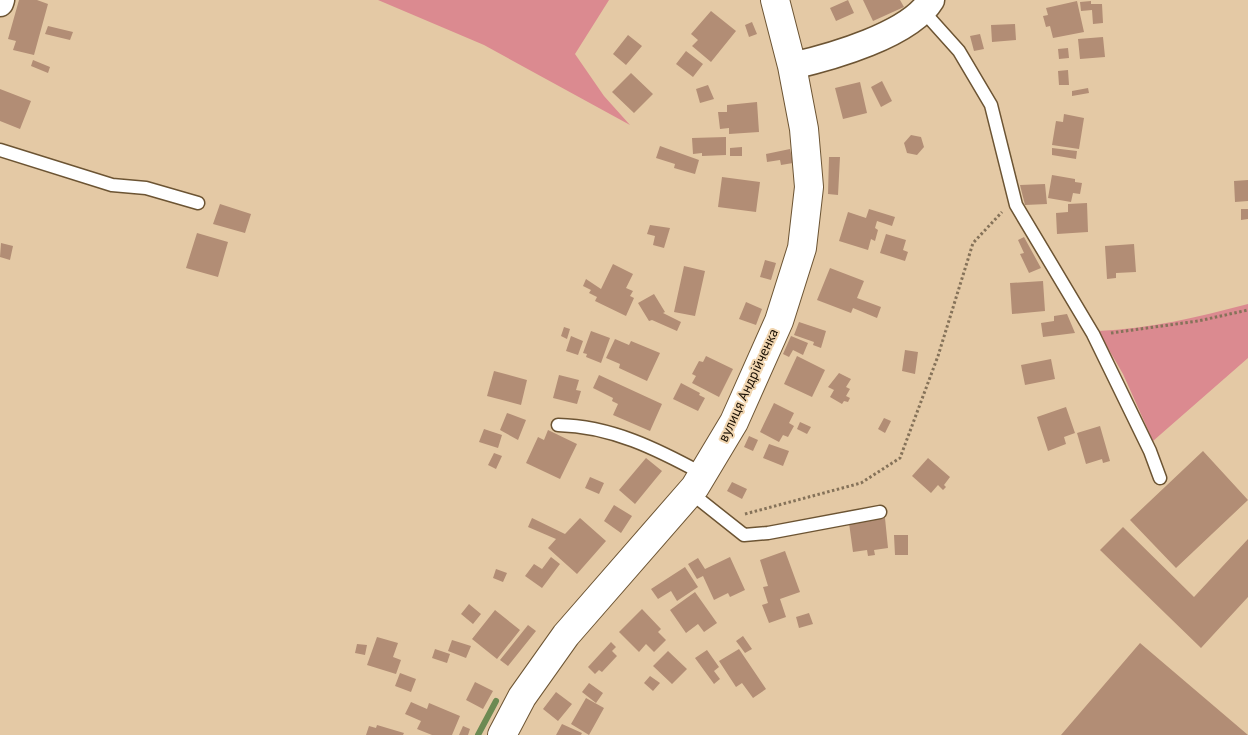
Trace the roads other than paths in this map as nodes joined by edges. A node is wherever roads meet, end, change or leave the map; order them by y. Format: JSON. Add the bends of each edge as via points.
{"nodes":[{"id":1,"x":775,"y":0,"type":"edge"},
{"id":2,"x":927,"y":6,"type":"edge"},
{"id":3,"x":792,"y":66,"type":"junction"},
{"id":4,"x":0,"y":150,"type":"edge"},
{"id":5,"x":198,"y":203,"type":"dead end"},
{"id":6,"x":558,"y":425,"type":"dead end"},
{"id":7,"x":1160,"y":478,"type":"dead end"},
{"id":8,"x":697,"y":483,"type":"junction"},
{"id":9,"x":880,"y":512,"type":"dead end"},
{"id":10,"x":502,"y":735,"type":"edge"}],
"edges":[{"from":1,"to":3,"type":"street","name":"вулиця Андрійченка"},
{"from":2,"to":3,"type":"street","via":[[900,27],[837,56]]},
{"from":2,"to":7,"type":"lane","via":[[991,105],[1016,205],[1093,334]]},
{"from":3,"to":8,"type":"street","name":"вулиця Андрійченка","via":[[804,129],[809,187],[802,248],[779,321],[734,422]]},
{"from":4,"to":5,"type":"lane","via":[[112,185],[146,188]]},
{"from":6,"to":8,"type":"lane","via":[[602,430],[661,451]]},
{"from":8,"to":9,"type":"lane","via":[[720,515],[744,535]]},
{"from":8,"to":10,"type":"street","name":"вулиця Андрійченка","via":[[566,635],[522,697]]}]}
